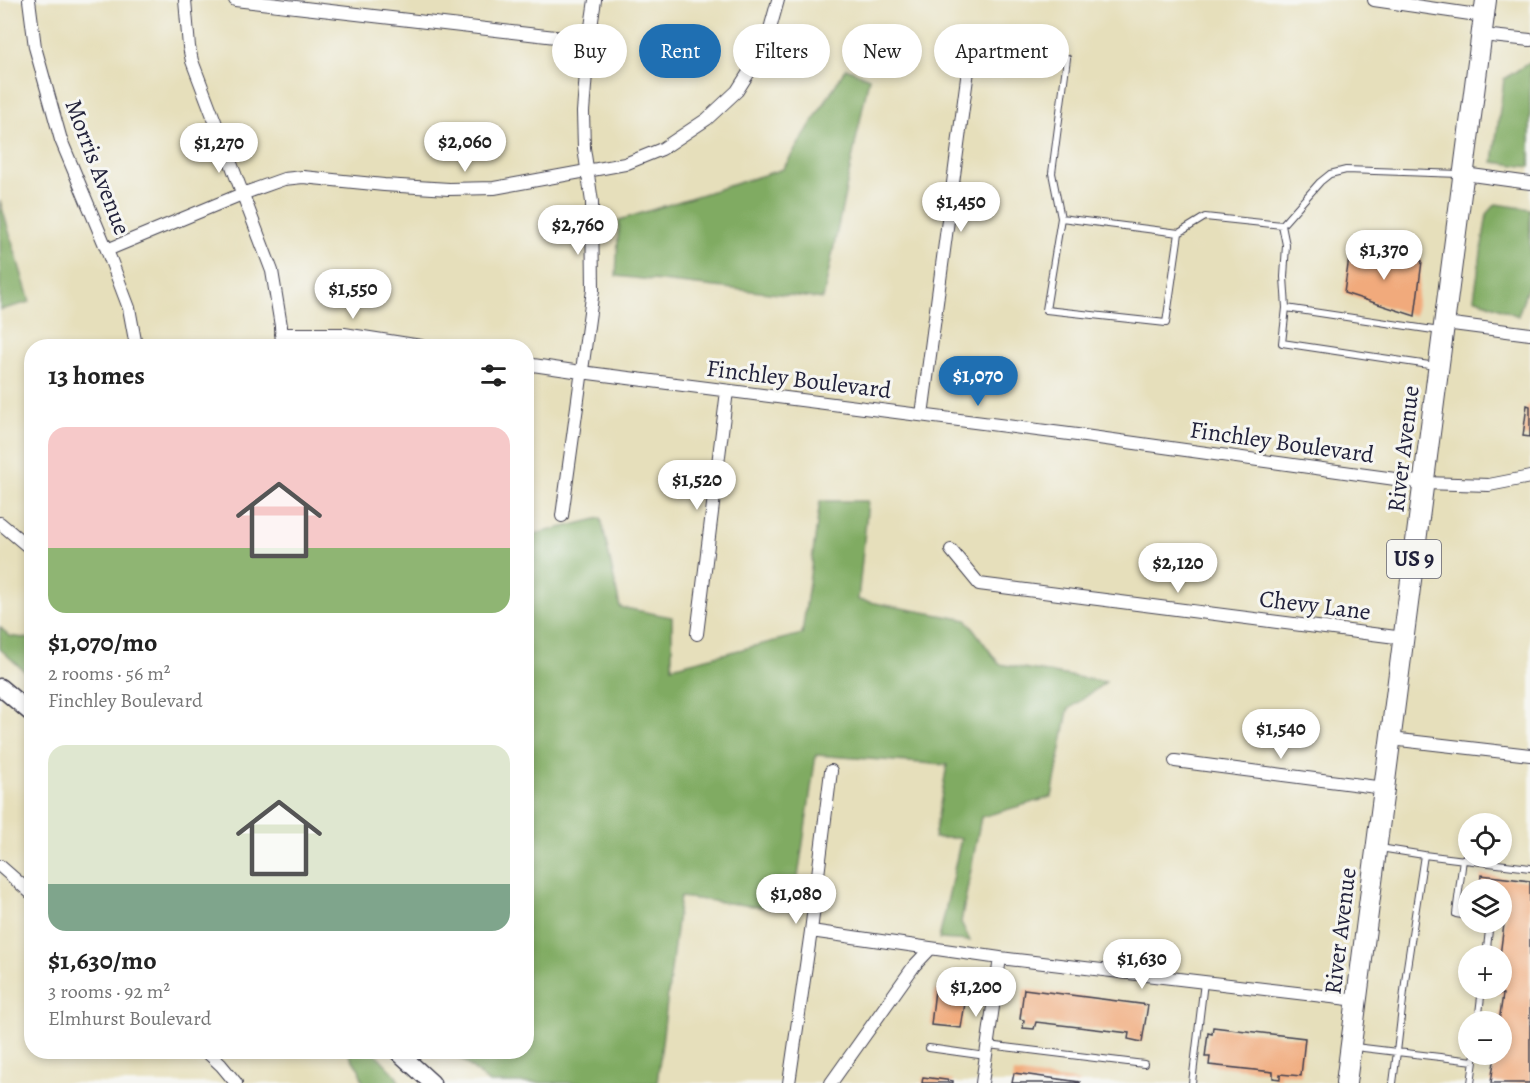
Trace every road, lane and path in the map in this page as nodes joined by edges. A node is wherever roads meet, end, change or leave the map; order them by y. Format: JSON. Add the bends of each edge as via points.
{"nodes":[{"id":1,"x":29,"y":0,"type":"edge"},
{"id":2,"x":185,"y":0,"type":"edge"},
{"id":3,"x":234,"y":0,"type":"edge"},
{"id":4,"x":595,"y":0,"type":"edge"},
{"id":5,"x":778,"y":0,"type":"edge"},
{"id":6,"x":1374,"y":0,"type":"edge"},
{"id":7,"x":1484,"y":17,"type":"edge"},
{"id":8,"x":592,"y":24,"type":"edge"},
{"id":9,"x":552,"y":37,"type":"edge"},
{"id":10,"x":1530,"y":40,"type":"edge"},
{"id":11,"x":586,"y":78,"type":"edge"},
{"id":12,"x":967,"y":78,"type":"edge"},
{"id":13,"x":1064,"y":78,"type":"edge"},
{"id":14,"x":588,"y":172,"type":"junction"},
{"id":15,"x":1464,"y":174,"type":"junction"},
{"id":16,"x":1530,"y":183,"type":"edge"},
{"id":17,"x":242,"y":194,"type":"junction"},
{"id":18,"x":1062,"y":218,"type":"junction"},
{"id":19,"x":1282,"y":225,"type":"junction"},
{"id":20,"x":1179,"y":233,"type":"junction"},
{"id":21,"x":107,"y":250,"type":"junction"},
{"id":22,"x":1286,"y":308,"type":"junction"},
{"id":23,"x":1444,"y":327,"type":"junction"},
{"id":24,"x":1530,"y":334,"type":"edge"},
{"id":25,"x":135,"y":339,"type":"edge"},
{"id":26,"x":282,"y":339,"type":"edge"},
{"id":27,"x":292,"y":339,"type":"edge"},
{"id":28,"x":376,"y":339,"type":"edge"},
{"id":29,"x":534,"y":365,"type":"edge"},
{"id":30,"x":1439,"y":367,"type":"junction"},
{"id":31,"x":581,"y":372,"type":"junction"},
{"id":32,"x":727,"y":391,"type":"junction"},
{"id":33,"x":922,"y":415,"type":"junction"},
{"id":34,"x":1530,"y":477,"type":"edge"},
{"id":35,"x":1424,"y":483,"type":"junction"},
{"id":36,"x":562,"y":516,"type":"dead end"},
{"id":37,"x":0,"y":523,"type":"edge"},
{"id":38,"x":24,"y":543,"type":"edge"},
{"id":39,"x":951,"y":550,"type":"dead end"},
{"id":40,"x":697,"y":634,"type":"dead end"},
{"id":41,"x":1404,"y":638,"type":"junction"},
{"id":42,"x":0,"y":687,"type":"edge"},
{"id":43,"x":24,"y":707,"type":"edge"},
{"id":44,"x":1391,"y":739,"type":"junction"},
{"id":45,"x":1530,"y":755,"type":"edge"},
{"id":46,"x":1175,"y":761,"type":"dead end"},
{"id":47,"x":831,"y":771,"type":"dead end"},
{"id":48,"x":1384,"y":788,"type":"junction"},
{"id":49,"x":1377,"y":848,"type":"junction"},
{"id":50,"x":1424,"y":855,"type":"junction"},
{"id":51,"x":1458,"y":859,"type":"edge"},
{"id":52,"x":0,"y":866,"type":"edge"},
{"id":53,"x":1512,"y":866,"type":"edge"},
{"id":54,"x":1530,"y":868,"type":"edge"},
{"id":55,"x":24,"y":887,"type":"edge"},
{"id":56,"x":1458,"y":899,"type":"edge"},
{"id":57,"x":1458,"y":914,"type":"edge"},
{"id":58,"x":811,"y":931,"type":"junction"},
{"id":59,"x":931,"y":948,"type":"junction"},
{"id":60,"x":1000,"y":958,"type":"junction"},
{"id":61,"x":1204,"y":982,"type":"junction"},
{"id":62,"x":1357,"y":1000,"type":"junction"},
{"id":63,"x":1351,"y":1047,"type":"junction"},
{"id":64,"x":929,"y":1048,"type":"dead end"},
{"id":65,"x":987,"y":1050,"type":"junction"},
{"id":66,"x":1397,"y":1052,"type":"junction"},
{"id":67,"x":1458,"y":1057,"type":"edge"},
{"id":68,"x":215,"y":1059,"type":"edge"},
{"id":69,"x":406,"y":1059,"type":"edge"},
{"id":70,"x":1144,"y":1064,"type":"dead end"},
{"id":71,"x":1473,"y":1065,"type":"edge"},
{"id":72,"x":236,"y":1083,"type":"edge"},
{"id":73,"x":432,"y":1083,"type":"edge"},
{"id":74,"x":789,"y":1083,"type":"edge"},
{"id":75,"x":831,"y":1083,"type":"edge"},
{"id":76,"x":982,"y":1083,"type":"edge"},
{"id":77,"x":1192,"y":1083,"type":"edge"},
{"id":78,"x":1346,"y":1083,"type":"edge"},
{"id":79,"x":1393,"y":1083,"type":"edge"},
{"id":80,"x":1471,"y":1083,"type":"edge"}],
"edges":[{"from":1,"to":21,"type":"street","name":"Morris Avenue","via":[[35,47],[61,140]]},
{"from":2,"to":17,"type":"street","via":[[192,61]]},
{"from":3,"to":9,"type":"street"},
{"from":4,"to":8,"type":"street"},
{"from":5,"to":14,"type":"street","via":[[765,47],[737,90],[707,119],[662,149],[625,164]]},
{"from":6,"to":7,"type":"street"},
{"from":7,"to":10,"type":"street"},
{"from":7,"to":15,"type":"highway","name":"River Avenue","number":"US 9"},
{"from":11,"to":14,"type":"street","via":[[583,112]]},
{"from":12,"to":33,"type":"street"},
{"from":13,"to":18,"type":"lane","via":[[1052,173]]},
{"from":14,"to":17,"type":"street","via":[[494,188],[450,189],[303,177],[284,179]]},
{"from":14,"to":31,"type":"street","via":[[593,290]]},
{"from":15,"to":16,"type":"street"},
{"from":15,"to":19,"type":"lane","via":[[1346,170],[1330,174]]},
{"from":15,"to":23,"type":"highway","name":"River Avenue","number":"US 9"},
{"from":17,"to":21,"type":"street"},
{"from":17,"to":26,"type":"street","via":[[272,271]]},
{"from":18,"to":20,"type":"lane"},
{"from":18,"to":20,"type":"lane","via":[[1046,310],[1166,323]]},
{"from":19,"to":20,"type":"lane","via":[[1206,217]]},
{"from":19,"to":22,"type":"lane","via":[[1286,245]]},
{"from":21,"to":25,"type":"street","name":"Morris Avenue","via":[[129,308]]},
{"from":22,"to":23,"type":"lane"},
{"from":22,"to":30,"type":"lane","via":[[1282,343]]},
{"from":23,"to":24,"type":"street"},
{"from":23,"to":30,"type":"highway","name":"River Avenue","number":"US 9"},
{"from":27,"to":28,"type":"street","via":[[344,334]]},
{"from":29,"to":31,"type":"street","name":"Finchley Boulevard"},
{"from":30,"to":35,"type":"highway","name":"River Avenue","number":"US 9"},
{"from":31,"to":32,"type":"street","name":"Finchley Boulevard"},
{"from":31,"to":36,"type":"street"},
{"from":32,"to":33,"type":"street","name":"Finchley Boulevard"},
{"from":32,"to":40,"type":"street"},
{"from":33,"to":35,"type":"street","name":"Finchley Boulevard"},
{"from":34,"to":35,"type":"street","name":"Finchley Boulevard","via":[[1489,485]]},
{"from":35,"to":41,"type":"highway","name":"River Avenue","number":"US 9"},
{"from":37,"to":38,"type":"street"},
{"from":39,"to":41,"type":"street","name":"Chevy Lane","via":[[979,584]]},
{"from":41,"to":44,"type":"highway","name":"River Avenue","number":"US 9"},
{"from":42,"to":43,"type":"main road"},
{"from":44,"to":45,"type":"street"},
{"from":44,"to":48,"type":"highway","name":"River Avenue","number":"US 9"},
{"from":46,"to":48,"type":"street"},
{"from":47,"to":58,"type":"street"},
{"from":48,"to":49,"type":"highway","name":"River Avenue","number":"US 9"},
{"from":49,"to":50,"type":"lane"},
{"from":49,"to":62,"type":"highway","name":"River Avenue","number":"US 9"},
{"from":50,"to":51,"type":"lane"},
{"from":50,"to":66,"type":"lane"},
{"from":52,"to":55,"type":"street"},
{"from":53,"to":54,"type":"lane"},
{"from":56,"to":57,"type":"lane"},
{"from":58,"to":59,"type":"street"},
{"from":58,"to":74,"type":"street"},
{"from":59,"to":60,"type":"street"},
{"from":59,"to":75,"type":"street"},
{"from":60,"to":61,"type":"street"},
{"from":60,"to":65,"type":"street"},
{"from":61,"to":62,"type":"street"},
{"from":61,"to":77,"type":"lane"},
{"from":62,"to":63,"type":"highway","name":"River Avenue","number":"US 9"},
{"from":63,"to":66,"type":"lane"},
{"from":63,"to":78,"type":"highway","name":"River Avenue","number":"US 9"},
{"from":64,"to":65,"type":"lane"},
{"from":65,"to":70,"type":"lane"},
{"from":65,"to":76,"type":"street"},
{"from":66,"to":67,"type":"lane"},
{"from":66,"to":79,"type":"lane"},
{"from":68,"to":72,"type":"street"},
{"from":69,"to":73,"type":"main road"},
{"from":71,"to":80,"type":"lane"}]}
